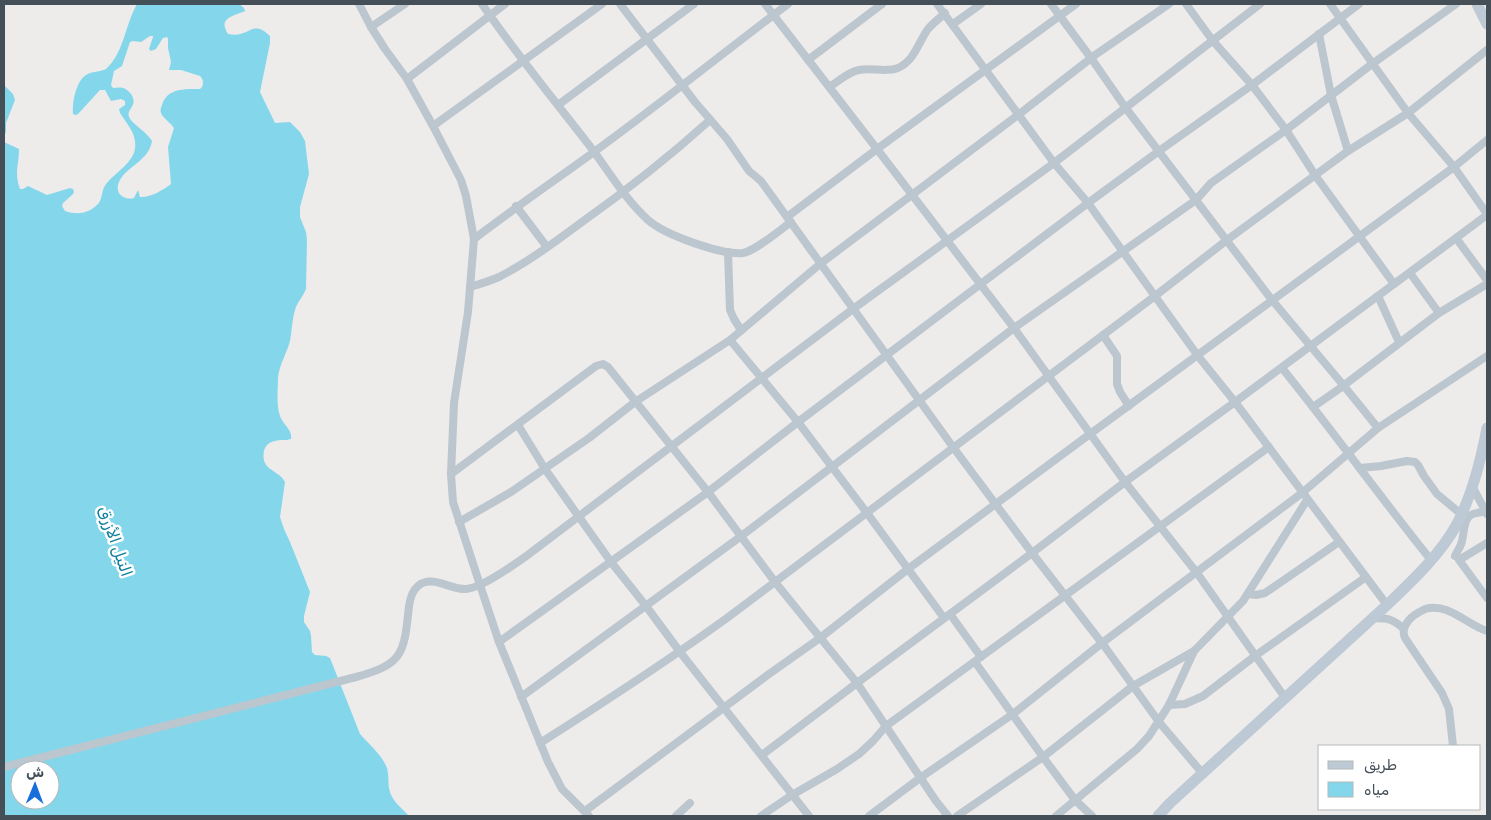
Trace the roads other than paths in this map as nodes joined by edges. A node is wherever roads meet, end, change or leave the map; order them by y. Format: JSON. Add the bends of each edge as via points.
{"nodes":[{"id":1,"x":359,"y":4,"type":"edge"},
{"id":2,"x":405,"y":4,"type":"edge"},
{"id":3,"x":482,"y":4,"type":"edge"},
{"id":4,"x":505,"y":4,"type":"edge"},
{"id":5,"x":602,"y":4,"type":"edge"},
{"id":6,"x":620,"y":4,"type":"edge"},
{"id":7,"x":694,"y":4,"type":"edge"},
{"id":8,"x":764,"y":4,"type":"edge"},
{"id":9,"x":788,"y":4,"type":"edge"},
{"id":10,"x":882,"y":4,"type":"edge"},
{"id":11,"x":937,"y":4,"type":"edge"},
{"id":12,"x":981,"y":4,"type":"edge"},
{"id":13,"x":1051,"y":4,"type":"edge"},
{"id":14,"x":1076,"y":4,"type":"edge"},
{"id":15,"x":1169,"y":4,"type":"edge"},
{"id":16,"x":1186,"y":4,"type":"edge"},
{"id":17,"x":1260,"y":4,"type":"edge"},
{"id":18,"x":1330,"y":4,"type":"edge"},
{"id":19,"x":1359,"y":4,"type":"edge"},
{"id":20,"x":1456,"y":4,"type":"edge"},
{"id":21,"x":1481,"y":6,"type":"edge"},
{"id":22,"x":945,"y":14,"type":"junction"},
{"id":23,"x":490,"y":15,"type":"junction"},
{"id":24,"x":773,"y":15,"type":"junction"},
{"id":25,"x":1060,"y":16,"type":"junction"},
{"id":26,"x":1340,"y":18,"type":"junction"},
{"id":27,"x":953,"y":24,"type":"junction"},
{"id":28,"x":1487,"y":24,"type":"edge"},
{"id":29,"x":372,"y":28,"type":"junction"},
{"id":30,"x":1319,"y":34,"type":"junction"},
{"id":31,"x":646,"y":39,"type":"junction"},
{"id":32,"x":1213,"y":41,"type":"junction"},
{"id":33,"x":1487,"y":50,"type":"edge"},
{"id":34,"x":1092,"y":58,"type":"junction"},
{"id":35,"x":808,"y":60,"type":"junction"},
{"id":36,"x":523,"y":61,"type":"junction"},
{"id":37,"x":1372,"y":64,"type":"junction"},
{"id":38,"x":987,"y":70,"type":"junction"},
{"id":39,"x":407,"y":78,"type":"junction"},
{"id":40,"x":682,"y":86,"type":"junction"},
{"id":41,"x":1252,"y":86,"type":"junction"},
{"id":42,"x":829,"y":87,"type":"junction"},
{"id":43,"x":1331,"y":95,"type":"junction"},
{"id":44,"x":558,"y":105,"type":"junction"},
{"id":45,"x":1125,"y":107,"type":"junction"},
{"id":46,"x":1408,"y":113,"type":"junction"},
{"id":47,"x":1018,"y":116,"type":"junction"},
{"id":48,"x":710,"y":120,"type":"junction"},
{"id":49,"x":434,"y":126,"type":"junction"},
{"id":50,"x":1286,"y":130,"type":"junction"},
{"id":51,"x":1487,"y":140,"type":"edge"},
{"id":52,"x":877,"y":148,"type":"junction"},
{"id":53,"x":1159,"y":151,"type":"junction"},
{"id":54,"x":1348,"y":151,"type":"junction"},
{"id":55,"x":594,"y":152,"type":"junction"},
{"id":56,"x":1054,"y":163,"type":"junction"},
{"id":57,"x":1454,"y":167,"type":"junction"},
{"id":58,"x":1315,"y":175,"type":"junction"},
{"id":59,"x":622,"y":193,"type":"junction"},
{"id":60,"x":912,"y":196,"type":"junction"},
{"id":61,"x":1196,"y":200,"type":"junction"},
{"id":62,"x":1088,"y":204,"type":"junction"},
{"id":63,"x":516,"y":206,"type":"junction"},
{"id":64,"x":1487,"y":215,"type":"edge"},
{"id":65,"x":789,"y":219,"type":"junction"},
{"id":66,"x":1360,"y":237,"type":"junction"},
{"id":67,"x":1456,"y":238,"type":"junction"},
{"id":68,"x":474,"y":239,"type":"junction"},
{"id":69,"x":1227,"y":240,"type":"junction"},
{"id":70,"x":946,"y":241,"type":"junction"},
{"id":71,"x":547,"y":247,"type":"junction"},
{"id":72,"x":728,"y":252,"type":"junction"},
{"id":73,"x":1122,"y":252,"type":"junction"},
{"id":74,"x":820,"y":264,"type":"junction"},
{"id":75,"x":1410,"y":273,"type":"junction"},
{"id":76,"x":1487,"y":280,"type":"edge"},
{"id":77,"x":1394,"y":284,"type":"junction"},
{"id":78,"x":1487,"y":284,"type":"edge"},
{"id":79,"x":980,"y":286,"type":"junction"},
{"id":80,"x":470,"y":287,"type":"junction"},
{"id":81,"x":1155,"y":296,"type":"junction"},
{"id":82,"x":1378,"y":296,"type":"junction"},
{"id":83,"x":1272,"y":300,"type":"junction"},
{"id":84,"x":853,"y":309,"type":"junction"},
{"id":85,"x":1439,"y":313,"type":"junction"},
{"id":86,"x":1014,"y":328,"type":"junction"},
{"id":87,"x":741,"y":330,"type":"junction"},
{"id":88,"x":1103,"y":335,"type":"junction"},
{"id":89,"x":730,"y":340,"type":"junction"},
{"id":90,"x":1399,"y":342,"type":"junction"},
{"id":91,"x":1311,"y":346,"type":"junction"},
{"id":92,"x":888,"y":355,"type":"junction"},
{"id":93,"x":1198,"y":356,"type":"junction"},
{"id":94,"x":1487,"y":356,"type":"edge"},
{"id":95,"x":1282,"y":368,"type":"junction"},
{"id":96,"x":1047,"y":376,"type":"junction"},
{"id":97,"x":762,"y":379,"type":"junction"},
{"id":98,"x":1344,"y":386,"type":"junction"},
{"id":99,"x":920,"y":400,"type":"junction"},
{"id":100,"x":635,"y":402,"type":"junction"},
{"id":101,"x":1235,"y":402,"type":"junction"},
{"id":102,"x":1129,"y":406,"type":"junction"},
{"id":103,"x":1313,"y":407,"type":"junction"},
{"id":104,"x":798,"y":422,"type":"junction"},
{"id":105,"x":518,"y":425,"type":"junction"},
{"id":106,"x":1378,"y":428,"type":"junction"},
{"id":107,"x":1487,"y":428,"type":"edge"},
{"id":108,"x":1090,"y":434,"type":"junction"},
{"id":109,"x":670,"y":446,"type":"junction"},
{"id":110,"x":1269,"y":447,"type":"junction"},
{"id":111,"x":953,"y":448,"type":"junction"},
{"id":112,"x":1348,"y":453,"type":"junction"},
{"id":113,"x":1483,"y":463,"type":"edge"},
{"id":114,"x":832,"y":467,"type":"junction"},
{"id":115,"x":1360,"y":468,"type":"junction"},
{"id":116,"x":545,"y":469,"type":"junction"},
{"id":117,"x":451,"y":474,"type":"junction"},
{"id":118,"x":1125,"y":482,"type":"junction"},
{"id":119,"x":1472,"y":486,"type":"junction"},
{"id":120,"x":708,"y":492,"type":"junction"},
{"id":121,"x":1305,"y":496,"type":"junction"},
{"id":122,"x":996,"y":504,"type":"junction"},
{"id":123,"x":867,"y":513,"type":"junction"},
{"id":124,"x":1487,"y":513,"type":"edge"},
{"id":125,"x":1461,"y":514,"type":"junction"},
{"id":126,"x":577,"y":517,"type":"junction"},
{"id":127,"x":459,"y":522,"type":"junction"},
{"id":128,"x":1160,"y":526,"type":"junction"},
{"id":129,"x":740,"y":538,"type":"junction"},
{"id":130,"x":1339,"y":542,"type":"junction"},
{"id":131,"x":1487,"y":543,"type":"edge"},
{"id":132,"x":1442,"y":546,"type":"junction"},
{"id":133,"x":1032,"y":553,"type":"junction"},
{"id":134,"x":1457,"y":558,"type":"junction"},
{"id":135,"x":1431,"y":560,"type":"junction"},
{"id":136,"x":611,"y":562,"type":"junction"},
{"id":137,"x":908,"y":569,"type":"junction"},
{"id":138,"x":1196,"y":573,"type":"junction"},
{"id":139,"x":1366,"y":577,"type":"junction"},
{"id":140,"x":775,"y":582,"type":"junction"},
{"id":141,"x":480,"y":585,"type":"junction"},
{"id":142,"x":1248,"y":594,"type":"junction"},
{"id":143,"x":1065,"y":596,"type":"junction"},
{"id":144,"x":1487,"y":598,"type":"edge"},
{"id":145,"x":646,"y":606,"type":"junction"},
{"id":146,"x":1387,"y":606,"type":"junction"},
{"id":147,"x":947,"y":616,"type":"junction"},
{"id":148,"x":1228,"y":618,"type":"junction"},
{"id":149,"x":1373,"y":618,"type":"junction"},
{"id":150,"x":1404,"y":629,"type":"junction"},
{"id":151,"x":1487,"y":631,"type":"edge"},
{"id":152,"x":820,"y":638,"type":"junction"},
{"id":153,"x":499,"y":642,"type":"junction"},
{"id":154,"x":1102,"y":643,"type":"junction"},
{"id":155,"x":1194,"y":651,"type":"junction"},
{"id":156,"x":680,"y":652,"type":"junction"},
{"id":157,"x":1255,"y":656,"type":"junction"},
{"id":158,"x":978,"y":659,"type":"junction"},
{"id":159,"x":856,"y":683,"type":"junction"},
{"id":160,"x":1133,"y":686,"type":"junction"},
{"id":161,"x":521,"y":697,"type":"junction"},
{"id":162,"x":1286,"y":699,"type":"junction"},
{"id":163,"x":1170,"y":704,"type":"junction"},
{"id":164,"x":723,"y":708,"type":"junction"},
{"id":165,"x":1013,"y":714,"type":"junction"},
{"id":166,"x":1158,"y":722,"type":"junction"},
{"id":167,"x":886,"y":726,"type":"junction"},
{"id":168,"x":540,"y":743,"type":"junction"},
{"id":169,"x":1453,"y":745,"type":"edge"},
{"id":170,"x":762,"y":755,"type":"junction"},
{"id":171,"x":1043,"y":757,"type":"junction"},
{"id":172,"x":4,"y":767,"type":"edge"},
{"id":173,"x":1204,"y":774,"type":"junction"},
{"id":174,"x":920,"y":778,"type":"junction"},
{"id":175,"x":792,"y":795,"type":"junction"},
{"id":176,"x":1075,"y":800,"type":"junction"},
{"id":177,"x":690,"y":803,"type":"dead end"},
{"id":178,"x":587,"y":814,"type":"edge"},
{"id":179,"x":676,"y":816,"type":"edge"},
{"id":180,"x":761,"y":816,"type":"edge"},
{"id":181,"x":809,"y":816,"type":"edge"},
{"id":182,"x":870,"y":816,"type":"edge"},
{"id":183,"x":948,"y":816,"type":"edge"},
{"id":184,"x":957,"y":816,"type":"edge"},
{"id":185,"x":1056,"y":816,"type":"edge"},
{"id":186,"x":1092,"y":816,"type":"edge"},
{"id":187,"x":1158,"y":816,"type":"edge"}],
"edges":[{"from":1,"to":29,"type":"street"},
{"from":2,"to":29,"type":"street"},
{"from":3,"to":23,"type":"street"},
{"from":4,"to":23,"type":"street"},
{"from":5,"to":36,"type":"street"},
{"from":6,"to":31,"type":"street"},
{"from":7,"to":31,"type":"street"},
{"from":8,"to":24,"type":"street"},
{"from":9,"to":24,"type":"street"},
{"from":10,"to":35,"type":"street"},
{"from":11,"to":22,"type":"street"},
{"from":12,"to":27,"type":"street"},
{"from":13,"to":25,"type":"street"},
{"from":14,"to":25,"type":"street"},
{"from":15,"to":34,"type":"street"},
{"from":16,"to":32,"type":"street"},
{"from":17,"to":32,"type":"street"},
{"from":18,"to":26,"type":"street"},
{"from":19,"to":26,"type":"street"},
{"from":20,"to":37,"type":"street"},
{"from":21,"to":28,"type":"main road"},
{"from":22,"to":27,"type":"street"},
{"from":22,"to":42,"type":"street","via":[[928,29],[916,52],[903,64],[885,70],[860,70]]},
{"from":23,"to":36,"type":"street"},
{"from":23,"to":39,"type":"street"},
{"from":24,"to":35,"type":"street"},
{"from":24,"to":40,"type":"street"},
{"from":25,"to":34,"type":"street"},
{"from":25,"to":38,"type":"street"},
{"from":26,"to":30,"type":"street"},
{"from":26,"to":37,"type":"street"},
{"from":27,"to":38,"type":"street"},
{"from":29,"to":39,"type":"street"},
{"from":30,"to":41,"type":"street"},
{"from":30,"to":43,"type":"street"},
{"from":31,"to":40,"type":"street"},
{"from":31,"to":44,"type":"street"},
{"from":32,"to":41,"type":"street"},
{"from":32,"to":45,"type":"street"},
{"from":33,"to":46,"type":"street"},
{"from":34,"to":45,"type":"street"},
{"from":34,"to":47,"type":"street"},
{"from":35,"to":42,"type":"street"},
{"from":36,"to":44,"type":"street"},
{"from":36,"to":49,"type":"street"},
{"from":37,"to":43,"type":"street"},
{"from":37,"to":46,"type":"street"},
{"from":38,"to":47,"type":"street"},
{"from":38,"to":52,"type":"street"},
{"from":39,"to":49,"type":"street"},
{"from":40,"to":48,"type":"street"},
{"from":40,"to":55,"type":"street"},
{"from":41,"to":50,"type":"street"},
{"from":41,"to":53,"type":"street"},
{"from":42,"to":52,"type":"street"},
{"from":43,"to":50,"type":"street"},
{"from":43,"to":54,"type":"street"},
{"from":44,"to":55,"type":"street"},
{"from":45,"to":53,"type":"street"},
{"from":45,"to":56,"type":"street"},
{"from":46,"to":54,"type":"street"},
{"from":46,"to":57,"type":"street"},
{"from":47,"to":56,"type":"street"},
{"from":47,"to":60,"type":"street"},
{"from":48,"to":59,"type":"street"},
{"from":48,"to":65,"type":"street"},
{"from":49,"to":68,"type":"street","via":[[461,180]]},
{"from":50,"to":58,"type":"street"},
{"from":50,"to":61,"type":"street","via":[[1211,183]]},
{"from":51,"to":57,"type":"street"},
{"from":52,"to":60,"type":"street"},
{"from":52,"to":65,"type":"street"},
{"from":53,"to":61,"type":"street"},
{"from":53,"to":62,"type":"street"},
{"from":54,"to":58,"type":"street"},
{"from":55,"to":59,"type":"street"},
{"from":55,"to":63,"type":"street"},
{"from":56,"to":62,"type":"street"},
{"from":56,"to":70,"type":"street"},
{"from":57,"to":64,"type":"street"},
{"from":57,"to":66,"type":"street"},
{"from":58,"to":66,"type":"street"},
{"from":58,"to":69,"type":"street"},
{"from":59,"to":71,"type":"street"},
{"from":59,"to":72,"type":"street","via":[[648,220],[663,230],[687,241]]},
{"from":60,"to":70,"type":"street"},
{"from":60,"to":74,"type":"street"},
{"from":61,"to":69,"type":"street"},
{"from":61,"to":73,"type":"street"},
{"from":62,"to":73,"type":"street"},
{"from":62,"to":79,"type":"street"},
{"from":63,"to":68,"type":"street"},
{"from":63,"to":71,"type":"street"},
{"from":64,"to":67,"type":"street"},
{"from":65,"to":72,"type":"street","via":[[748,252]]},
{"from":65,"to":74,"type":"street"},
{"from":66,"to":77,"type":"street"},
{"from":66,"to":83,"type":"street"},
{"from":67,"to":75,"type":"street"},
{"from":67,"to":76,"type":"street"},
{"from":68,"to":80,"type":"street"},
{"from":69,"to":81,"type":"street"},
{"from":69,"to":83,"type":"street"},
{"from":70,"to":79,"type":"street"},
{"from":70,"to":84,"type":"street"},
{"from":71,"to":80,"type":"street","via":[[497,278]]},
{"from":72,"to":87,"type":"street","via":[[730,310]]},
{"from":73,"to":81,"type":"street"},
{"from":73,"to":86,"type":"street"},
{"from":74,"to":84,"type":"street"},
{"from":74,"to":87,"type":"street"},
{"from":75,"to":77,"type":"street"},
{"from":75,"to":85,"type":"street"},
{"from":77,"to":82,"type":"street"},
{"from":78,"to":85,"type":"street"},
{"from":79,"to":86,"type":"street"},
{"from":79,"to":92,"type":"street"},
{"from":80,"to":117,"type":"street","via":[[454,403]]},
{"from":81,"to":88,"type":"street"},
{"from":81,"to":93,"type":"street"},
{"from":82,"to":90,"type":"street"},
{"from":82,"to":91,"type":"street"},
{"from":83,"to":91,"type":"street"},
{"from":83,"to":93,"type":"street"},
{"from":84,"to":92,"type":"street"},
{"from":84,"to":97,"type":"street"},
{"from":85,"to":90,"type":"street"},
{"from":86,"to":96,"type":"street"},
{"from":86,"to":99,"type":"street"},
{"from":87,"to":89,"type":"street"},
{"from":88,"to":96,"type":"street"},
{"from":88,"to":102,"type":"street","via":[[1117,356],[1117,384]]},
{"from":89,"to":97,"type":"street"},
{"from":89,"to":100,"type":"street"},
{"from":90,"to":98,"type":"street"},
{"from":91,"to":95,"type":"street"},
{"from":91,"to":98,"type":"street"},
{"from":92,"to":99,"type":"street"},
{"from":92,"to":104,"type":"street"},
{"from":93,"to":101,"type":"street"},
{"from":93,"to":102,"type":"street"},
{"from":94,"to":106,"type":"street"},
{"from":95,"to":101,"type":"street"},
{"from":95,"to":103,"type":"street"},
{"from":96,"to":108,"type":"street"},
{"from":96,"to":111,"type":"street"},
{"from":97,"to":104,"type":"street"},
{"from":97,"to":109,"type":"street"},
{"from":98,"to":103,"type":"street"},
{"from":98,"to":106,"type":"street"},
{"from":99,"to":111,"type":"street"},
{"from":99,"to":114,"type":"street"},
{"from":100,"to":105,"type":"street","via":[[604,364],[596,366]]},
{"from":100,"to":109,"type":"street"},
{"from":100,"to":116,"type":"street"},
{"from":101,"to":110,"type":"street"},
{"from":101,"to":118,"type":"street"},
{"from":102,"to":108,"type":"street"},
{"from":103,"to":112,"type":"street"},
{"from":104,"to":114,"type":"street"},
{"from":104,"to":120,"type":"street"},
{"from":105,"to":116,"type":"street"},
{"from":105,"to":117,"type":"street"},
{"from":106,"to":112,"type":"street"},
{"from":107,"to":113,"type":"main road"},
{"from":108,"to":118,"type":"street"},
{"from":108,"to":122,"type":"street"},
{"from":109,"to":120,"type":"street"},
{"from":109,"to":126,"type":"street"},
{"from":110,"to":121,"type":"street"},
{"from":110,"to":128,"type":"street"},
{"from":111,"to":122,"type":"street"},
{"from":111,"to":123,"type":"street"},
{"from":112,"to":115,"type":"street"},
{"from":112,"to":121,"type":"street"},
{"from":113,"to":119,"type":"main road"},
{"from":114,"to":123,"type":"street"},
{"from":114,"to":129,"type":"street"},
{"from":115,"to":125,"type":"street","via":[[1407,460],[1415,462],[1437,494]]},
{"from":115,"to":135,"type":"street"},
{"from":116,"to":126,"type":"street"},
{"from":116,"to":127,"type":"street"},
{"from":117,"to":127,"type":"street","via":[[453,502]]},
{"from":118,"to":128,"type":"street"},
{"from":118,"to":133,"type":"street"},
{"from":119,"to":124,"type":"street"},
{"from":119,"to":125,"type":"main road"},
{"from":120,"to":129,"type":"street"},
{"from":120,"to":136,"type":"street"},
{"from":121,"to":130,"type":"street"},
{"from":121,"to":138,"type":"street"},
{"from":121,"to":142,"type":"street"},
{"from":122,"to":133,"type":"street"},
{"from":122,"to":137,"type":"street"},
{"from":123,"to":137,"type":"street"},
{"from":123,"to":140,"type":"street"},
{"from":124,"to":134,"type":"street","via":[[1472,514],[1466,519]]},
{"from":125,"to":132,"type":"main road"},
{"from":126,"to":136,"type":"street"},
{"from":126,"to":141,"type":"street","via":[[529,554]]},
{"from":127,"to":141,"type":"street"},
{"from":128,"to":138,"type":"street"},
{"from":128,"to":143,"type":"street"},
{"from":129,"to":140,"type":"street"},
{"from":129,"to":145,"type":"street"},
{"from":130,"to":139,"type":"street"},
{"from":130,"to":142,"type":"street","via":[[1265,592]]},
{"from":131,"to":134,"type":"street"},
{"from":132,"to":134,"type":"street"},
{"from":132,"to":135,"type":"main road"},
{"from":133,"to":143,"type":"street"},
{"from":133,"to":147,"type":"street"},
{"from":134,"to":144,"type":"street"},
{"from":135,"to":146,"type":"main road"},
{"from":136,"to":145,"type":"street"},
{"from":136,"to":153,"type":"street"},
{"from":137,"to":147,"type":"street"},
{"from":137,"to":152,"type":"street"},
{"from":138,"to":148,"type":"street"},
{"from":138,"to":154,"type":"street"},
{"from":139,"to":146,"type":"street"},
{"from":139,"to":157,"type":"street"},
{"from":140,"to":152,"type":"street"},
{"from":140,"to":156,"type":"street"},
{"from":141,"to":153,"type":"street"},
{"from":141,"to":172,"type":"street","via":[[465,589],[434,582],[416,587],[410,600],[405,641],[396,658],[380,669],[356,678]]},
{"from":142,"to":148,"type":"street"},
{"from":143,"to":154,"type":"street"},
{"from":143,"to":158,"type":"street"},
{"from":145,"to":156,"type":"street"},
{"from":145,"to":161,"type":"street"},
{"from":146,"to":149,"type":"main road"},
{"from":147,"to":158,"type":"street"},
{"from":147,"to":159,"type":"street"},
{"from":148,"to":155,"type":"street"},
{"from":148,"to":157,"type":"street"},
{"from":149,"to":150,"type":"street","via":[[1395,621]]},
{"from":149,"to":162,"type":"main road"},
{"from":150,"to":151,"type":"street","via":[[1416,614],[1440,607]]},
{"from":150,"to":169,"type":"street","via":[[1405,638],[1450,709]]},
{"from":152,"to":159,"type":"street"},
{"from":152,"to":164,"type":"street"},
{"from":153,"to":161,"type":"street"},
{"from":154,"to":160,"type":"street"},
{"from":154,"to":165,"type":"street"},
{"from":155,"to":160,"type":"street"},
{"from":155,"to":163,"type":"street"},
{"from":156,"to":164,"type":"street"},
{"from":156,"to":168,"type":"street"},
{"from":157,"to":162,"type":"street"},
{"from":157,"to":163,"type":"street","via":[[1197,700]]},
{"from":158,"to":165,"type":"street"},
{"from":158,"to":167,"type":"street"},
{"from":159,"to":167,"type":"street"},
{"from":159,"to":170,"type":"street"},
{"from":160,"to":166,"type":"street"},
{"from":160,"to":171,"type":"street"},
{"from":161,"to":168,"type":"street"},
{"from":162,"to":173,"type":"main road"},
{"from":163,"to":166,"type":"street"},
{"from":164,"to":170,"type":"street"},
{"from":164,"to":178,"type":"street"},
{"from":165,"to":171,"type":"street"},
{"from":165,"to":174,"type":"street"},
{"from":166,"to":173,"type":"street"},
{"from":166,"to":176,"type":"street","via":[[1137,749]]},
{"from":167,"to":174,"type":"street"},
{"from":167,"to":175,"type":"street","via":[[859,754]]},
{"from":168,"to":178,"type":"street","via":[[562,789]]},
{"from":170,"to":175,"type":"street"},
{"from":171,"to":176,"type":"street"},
{"from":171,"to":184,"type":"street"},
{"from":173,"to":187,"type":"main road"},
{"from":174,"to":182,"type":"street"},
{"from":174,"to":183,"type":"street"},
{"from":175,"to":180,"type":"street"},
{"from":175,"to":181,"type":"street"},
{"from":176,"to":185,"type":"street"},
{"from":176,"to":186,"type":"street"},
{"from":177,"to":179,"type":"street"}]}
